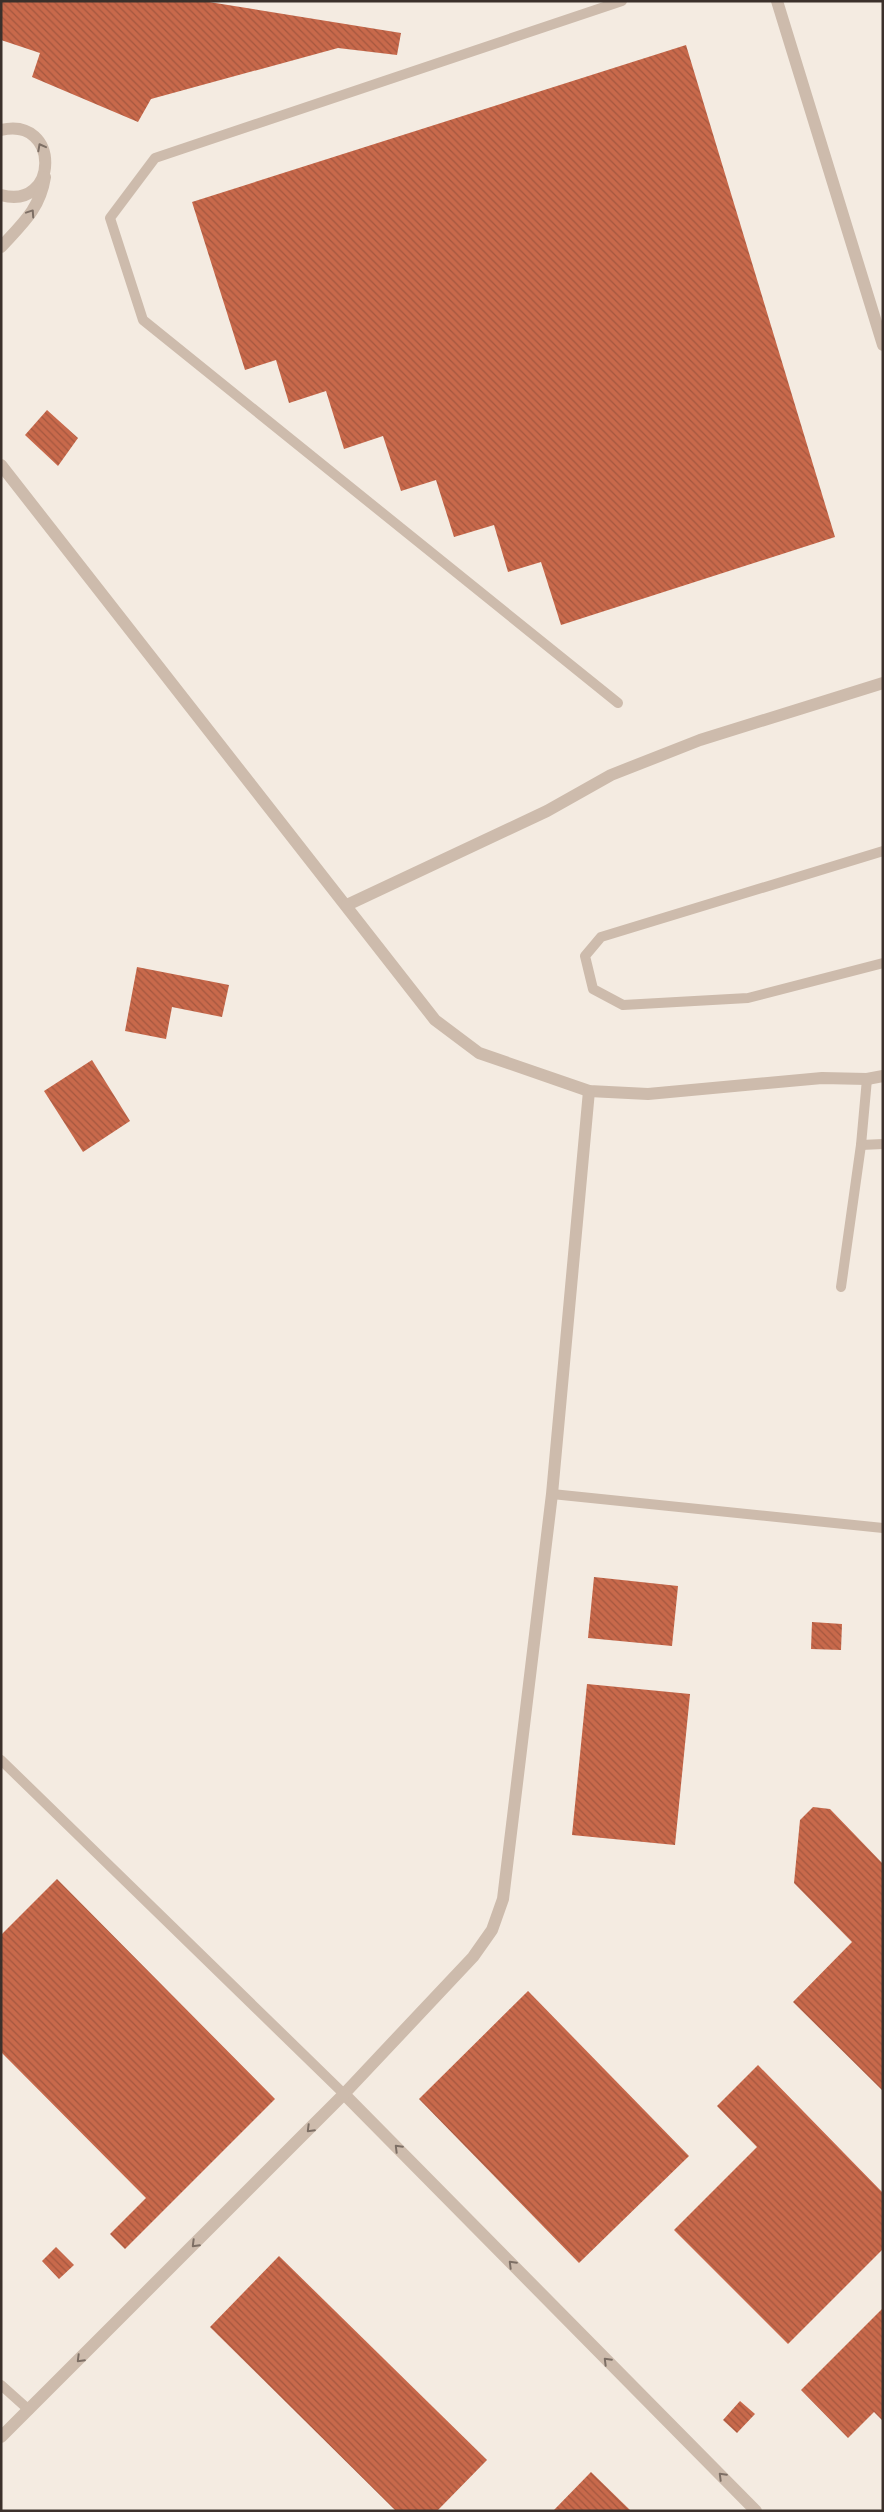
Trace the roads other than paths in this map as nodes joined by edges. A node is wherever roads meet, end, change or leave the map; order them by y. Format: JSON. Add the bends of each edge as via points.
{"nodes":[{"id":1,"x":622,"y":1,"type":"edge"},
{"id":2,"x":777,"y":1,"type":"edge"},
{"id":3,"x":3,"y":127,"type":"edge"},
{"id":4,"x":46,"y":171,"type":"junction"},
{"id":5,"x":1,"y":195,"type":"edge"},
{"id":6,"x":1,"y":247,"type":"edge"},
{"id":7,"x":883,"y":345,"type":"edge"},
{"id":8,"x":1,"y":465,"type":"edge"},
{"id":9,"x":883,"y":683,"type":"edge"},
{"id":10,"x":618,"y":703,"type":"dead end"},
{"id":11,"x":883,"y":851,"type":"edge"},
{"id":12,"x":347,"y":905,"type":"junction"},
{"id":13,"x":883,"y":963,"type":"edge"},
{"id":14,"x":883,"y":1076,"type":"edge"},
{"id":15,"x":867,"y":1079,"type":"junction"},
{"id":16,"x":589,"y":1091,"type":"junction"},
{"id":17,"x":883,"y":1144,"type":"edge"},
{"id":18,"x":861,"y":1145,"type":"junction"},
{"id":19,"x":841,"y":1287,"type":"dead end"},
{"id":20,"x":552,"y":1494,"type":"junction"},
{"id":21,"x":883,"y":1528,"type":"edge"},
{"id":22,"x":1,"y":1760,"type":"edge"},
{"id":23,"x":344,"y":2094,"type":"junction"},
{"id":24,"x":1,"y":2385,"type":"edge"},
{"id":25,"x":29,"y":2410,"type":"junction"},
{"id":26,"x":1,"y":2437,"type":"edge"},
{"id":27,"x":756,"y":2511,"type":"edge"}],
"edges":[{"from":1,"to":10,"type":"lane","via":[[155,158],[110,218],[143,320]]},
{"from":2,"to":7,"type":"street"},
{"from":4,"to":3,"type":"street","one_way":true,"via":[[46,158],[38,140],[21,129]]},
{"from":4,"to":5,"type":"street","via":[[30,192],[17,197]]},
{"from":6,"to":4,"type":"street","one_way":true,"via":[[38,203]]},
{"from":8,"to":12,"type":"street"},
{"from":9,"to":12,"type":"street","via":[[700,740],[611,774],[547,812]]},
{"from":11,"to":13,"type":"lane","via":[[601,937],[586,956],[593,989],[623,1006],[748,998]]},
{"from":12,"to":16,"type":"street","via":[[442,1026],[479,1053]]},
{"from":14,"to":15,"type":"street"},
{"from":15,"to":16,"type":"street","via":[[822,1078],[648,1094]]},
{"from":15,"to":18,"type":"lane"},
{"from":16,"to":20,"type":"street"},
{"from":17,"to":18,"type":"lane"},
{"from":18,"to":19,"type":"lane"},
{"from":20,"to":21,"type":"lane"},
{"from":20,"to":23,"type":"street","via":[[503,1899],[492,1930],[473,1957]]},
{"from":22,"to":23,"type":"lane"},
{"from":23,"to":25,"type":"street","one_way":true},
{"from":27,"to":23,"type":"street","one_way":true},
{"from":24,"to":25,"type":"lane"},
{"from":25,"to":26,"type":"street"}]}
